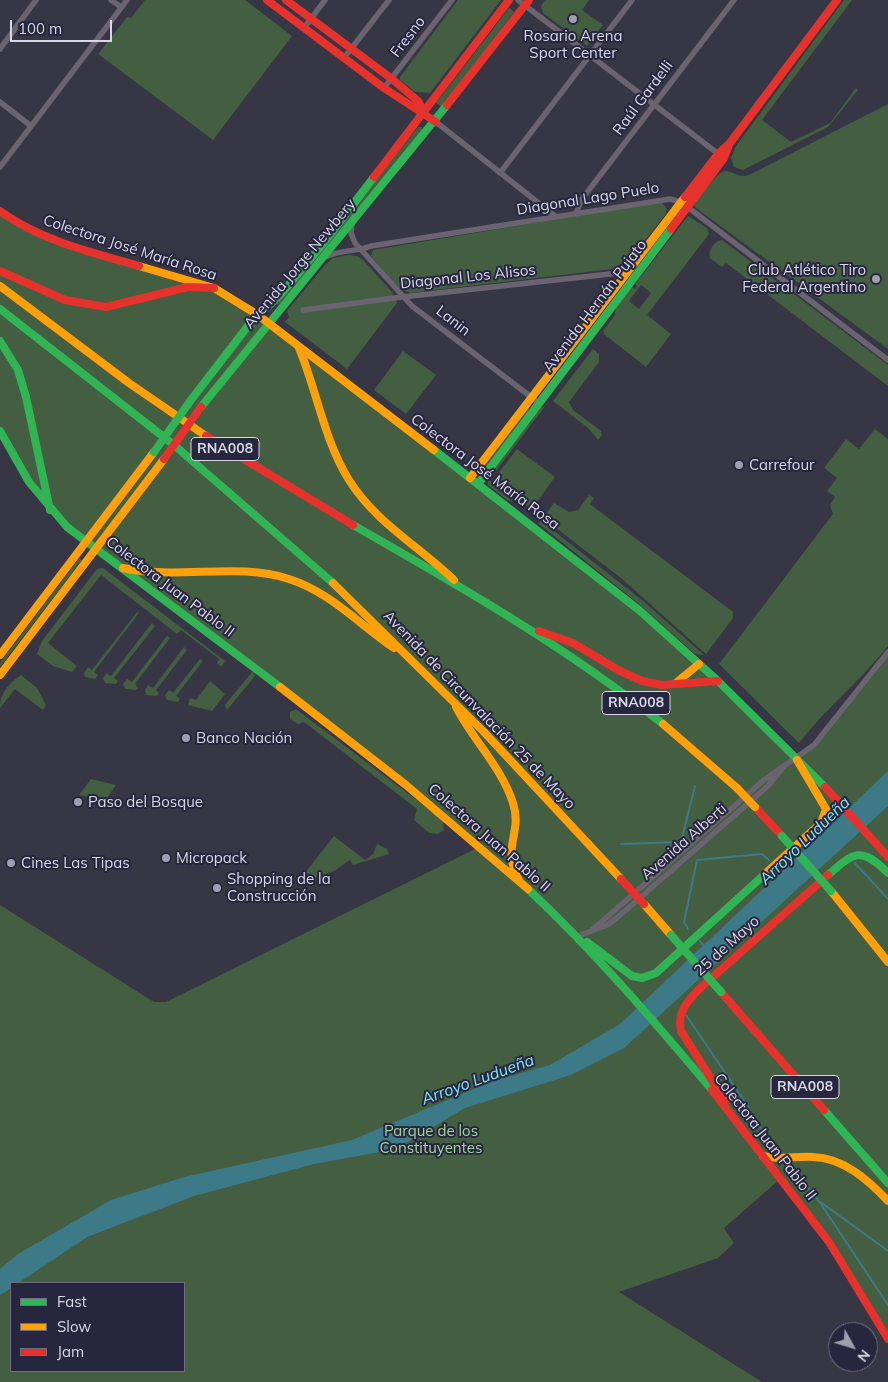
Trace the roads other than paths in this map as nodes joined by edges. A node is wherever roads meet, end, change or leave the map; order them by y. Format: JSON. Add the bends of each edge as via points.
{"nodes":[{"id":1,"x":36,"y":0,"type":"edge"},
{"id":2,"x":111,"y":0,"type":"edge"},
{"id":3,"x":127,"y":0,"type":"edge"},
{"id":4,"x":267,"y":0,"type":"edge"},
{"id":5,"x":286,"y":0,"type":"edge"},
{"id":6,"x":325,"y":0,"type":"edge"},
{"id":7,"x":389,"y":0,"type":"edge"},
{"id":8,"x":452,"y":0,"type":"edge"},
{"id":9,"x":509,"y":0,"type":"edge"},
{"id":10,"x":518,"y":0,"type":"edge"},
{"id":11,"x":632,"y":0,"type":"edge"},
{"id":12,"x":734,"y":0,"type":"edge"},
{"id":13,"x":838,"y":0,"type":"edge"},
{"id":14,"x":527,"y":3,"type":"edge"},
{"id":15,"x":121,"y":8,"type":"junction"},
{"id":16,"x":311,"y":18,"type":"junction"},
{"id":17,"x":304,"y":28,"type":"junction"},
{"id":18,"x":0,"y":49,"type":"edge"},
{"id":19,"x":352,"y":49,"type":"junction"},
{"id":20,"x":590,"y":55,"type":"junction"},
{"id":21,"x":344,"y":58,"type":"junction"},
{"id":22,"x":392,"y":79,"type":"junction"},
{"id":23,"x":384,"y":88,"type":"junction"},
{"id":24,"x":0,"y":102,"type":"edge"},
{"id":25,"x":654,"y":105,"type":"junction"},
{"id":26,"x":424,"y":112,"type":"junction"},
{"id":27,"x":436,"y":122,"type":"junction"},
{"id":28,"x":32,"y":126,"type":"junction"},
{"id":29,"x":721,"y":156,"type":"junction"},
{"id":30,"x":0,"y":168,"type":"edge"},
{"id":31,"x":500,"y":173,"type":"junction"},
{"id":32,"x":684,"y":204,"type":"junction"},
{"id":33,"x":0,"y":211,"type":"edge"},
{"id":34,"x":576,"y":214,"type":"junction"},
{"id":35,"x":554,"y":216,"type":"junction"},
{"id":36,"x":352,"y":223,"type":"junction"},
{"id":37,"x":361,"y":250,"type":"junction"},
{"id":38,"x":323,"y":258,"type":"junction"},
{"id":39,"x":0,"y":270,"type":"edge"},
{"id":40,"x":628,"y":272,"type":"junction"},
{"id":41,"x":635,"y":277,"type":"junction"},
{"id":42,"x":0,"y":286,"type":"edge"},
{"id":43,"x":214,"y":288,"type":"junction"},
{"id":44,"x":402,"y":297,"type":"junction"},
{"id":45,"x":0,"y":309,"type":"edge"},
{"id":46,"x":303,"y":310,"type":"dead end"},
{"id":47,"x":258,"y":315,"type":"junction"},
{"id":48,"x":268,"y":322,"type":"junction"},
{"id":49,"x":0,"y":342,"type":"edge"},
{"id":50,"x":299,"y":348,"type":"junction"},
{"id":51,"x":888,"y":360,"type":"edge"},
{"id":52,"x":532,"y":398,"type":"junction"},
{"id":53,"x":539,"y":403,"type":"junction"},
{"id":54,"x":0,"y":432,"type":"edge"},
{"id":55,"x":470,"y":478,"type":"junction"},
{"id":56,"x":478,"y":484,"type":"junction"},
{"id":57,"x":50,"y":510,"type":"junction"},
{"id":58,"x":86,"y":541,"type":"junction"},
{"id":59,"x":96,"y":548,"type":"junction"},
{"id":60,"x":123,"y":568,"type":"junction"},
{"id":61,"x":464,"y":590,"type":"junction"},
{"id":62,"x":527,"y":628,"type":"junction"},
{"id":63,"x":888,"y":652,"type":"edge"},
{"id":64,"x":0,"y":656,"type":"edge"},
{"id":65,"x":409,"y":656,"type":"junction"},
{"id":66,"x":699,"y":664,"type":"junction"},
{"id":67,"x":0,"y":675,"type":"edge"},
{"id":68,"x":718,"y":682,"type":"junction"},
{"id":69,"x":670,"y":685,"type":"junction"},
{"id":70,"x":452,"y":699,"type":"junction"},
{"id":71,"x":796,"y":759,"type":"junction"},
{"id":72,"x":888,"y":857,"type":"edge"},
{"id":73,"x":888,"y":873,"type":"edge"},
{"id":74,"x":520,"y":882,"type":"junction"},
{"id":75,"x":578,"y":936,"type":"junction"},
{"id":76,"x":888,"y":962,"type":"edge"},
{"id":77,"x":732,"y":1114,"type":"junction"},
{"id":78,"x":763,"y":1156,"type":"junction"},
{"id":79,"x":888,"y":1183,"type":"edge"},
{"id":80,"x":888,"y":1201,"type":"edge"},
{"id":81,"x":888,"y":1339,"type":"edge"}],
"edges":[{"from":1,"to":18,"type":"street"},
{"from":2,"to":15,"type":"street"},
{"from":3,"to":15,"type":"street"},
{"from":4,"to":17,"type":"main road"},
{"from":5,"to":16,"type":"main road"},
{"from":6,"to":16,"type":"street"},
{"from":7,"to":19,"type":"street"},
{"from":8,"to":22,"type":"street","name":"Fresno"},
{"from":9,"to":26,"type":"main road","name":"Avenida Jorge Newbery"},
{"from":10,"to":14,"type":"street"},
{"from":11,"to":20,"type":"street"},
{"from":12,"to":25,"type":"street","name":"Raúl Gardelli"},
{"from":13,"to":29,"type":"main road","name":"Avenida Hernán Pujato"},
{"from":14,"to":20,"type":"street"},
{"from":14,"to":27,"type":"main road","name":"Avenida Jorge Newbery"},
{"from":15,"to":28,"type":"street"},
{"from":16,"to":17,"type":"street"},
{"from":16,"to":19,"type":"main road"},
{"from":17,"to":21,"type":"main road"},
{"from":19,"to":21,"type":"street"},
{"from":19,"to":22,"type":"main road"},
{"from":20,"to":25,"type":"street"},
{"from":20,"to":31,"type":"street"},
{"from":21,"to":23,"type":"main road"},
{"from":22,"to":23,"type":"street","name":"Fresno"},
{"from":22,"to":26,"type":"main road","via":[[418,102]]},
{"from":23,"to":26,"type":"main road"},
{"from":24,"to":28,"type":"street"},
{"from":25,"to":29,"type":"street"},
{"from":25,"to":34,"type":"street","name":"Raúl Gardelli","via":[[582,199]]},
{"from":26,"to":27,"type":"main road"},
{"from":26,"to":47,"type":"main road","name":"Avenida Jorge Newbery","via":[[300,272]]},
{"from":27,"to":31,"type":"street"},
{"from":27,"to":36,"type":"main road","name":"Avenida Jorge Newbery"},
{"from":28,"to":30,"type":"street"},
{"from":29,"to":32,"type":"main road","name":"Avenida Hernán Pujato"},
{"from":31,"to":35,"type":"street"},
{"from":32,"to":34,"type":"street","name":"Diagonal Lago Puelo","via":[[670,199]]},
{"from":32,"to":40,"type":"main road","name":"Avenida Hernán Pujato"},
{"from":32,"to":41,"type":"main road","name":"Avenida Hernán Pujato"},
{"from":32,"to":51,"type":"street"},
{"from":33,"to":43,"type":"main road","name":"Colectora José María Rosa","via":[[21,226],[53,241]]},
{"from":34,"to":35,"type":"street","name":"Diagonal Lago Puelo"},
{"from":35,"to":37,"type":"street","name":"Diagonal Lago Puelo"},
{"from":36,"to":37,"type":"street","via":[[353,238]]},
{"from":36,"to":38,"type":"main road","name":"Avenida Jorge Newbery"},
{"from":37,"to":38,"type":"street","name":"Diagonal Lago Puelo","via":[[342,250]]},
{"from":37,"to":44,"type":"street","name":"Lanin"},
{"from":38,"to":48,"type":"main road","name":"Avenida Jorge Newbery"},
{"from":39,"to":43,"type":"main road","via":[[65,300],[106,307],[188,287]]},
{"from":40,"to":41,"type":"street"},
{"from":40,"to":44,"type":"street","name":"Diagonal Los Alisos"},
{"from":40,"to":52,"type":"main road","name":"Avenida Hernán Pujato"},
{"from":41,"to":53,"type":"main road","name":"Avenida Hernán Pujato"},
{"from":42,"to":61,"type":"main road","number":"RNA008","via":[[202,434]]},
{"from":43,"to":47,"type":"main road","name":"Colectora José María Rosa"},
{"from":44,"to":46,"type":"street","name":"Diagonal Los Alisos"},
{"from":44,"to":52,"type":"street","name":"Lanin"},
{"from":45,"to":65,"type":"main road","name":"Avenida de Circunvalación 25 de Mayo","number":"RNA008","via":[[118,401],[265,523]]},
{"from":47,"to":48,"type":"main road","name":"Colectora José María Rosa"},
{"from":47,"to":58,"type":"main road","name":"Avenida Jorge Newbery","bridge":true},
{"from":48,"to":50,"type":"main road","name":"Colectora José María Rosa"},
{"from":48,"to":59,"type":"main road","name":"Avenida Jorge Newbery","bridge":true},
{"from":49,"to":57,"type":"main road","via":[[18,370]]},
{"from":50,"to":55,"type":"main road","name":"Colectora José María Rosa"},
{"from":50,"to":61,"type":"main road","via":[[342,464],[359,494],[387,524],[440,565]]},
{"from":52,"to":53,"type":"street","name":"Lanin"},
{"from":52,"to":55,"type":"main road","name":"Avenida Hernán Pujato"},
{"from":53,"to":56,"type":"main road","name":"Avenida Hernán Pujato"},
{"from":54,"to":57,"type":"main road","name":"Colectora Juan Pablo II","via":[[24,476]]},
{"from":55,"to":56,"type":"main road","name":"Colectora José María Rosa"},
{"from":56,"to":66,"type":"main road","name":"Colectora José María Rosa","via":[[639,610]]},
{"from":57,"to":58,"type":"main road","name":"Colectora Juan Pablo II"},
{"from":58,"to":59,"type":"main road","name":"Colectora Juan Pablo II"},
{"from":58,"to":64,"type":"main road","name":"Avenida Jorge Newbery"},
{"from":59,"to":60,"type":"main road","name":"Colectora Juan Pablo II"},
{"from":59,"to":67,"type":"main road","name":"Avenida Jorge Newbery"},
{"from":60,"to":65,"type":"main road","via":[[162,576],[254,574],[290,579],[321,595],[372,635]]},
{"from":60,"to":74,"type":"main road","name":"Colectora Juan Pablo II","via":[[398,779]]},
{"from":61,"to":62,"type":"main road","number":"RNA008"},
{"from":62,"to":69,"type":"main road","via":[[562,638],[636,678],[652,684]]},
{"from":62,"to":76,"type":"main road","number":"RNA008","bridge":true,"via":[[624,693],[737,788],[832,891]]},
{"from":63,"to":71,"type":"street","name":"Avenida Alberti","via":[[820,738]]},
{"from":65,"to":70,"type":"main road","name":"Avenida de Circunvalación 25 de Mayo","number":"RNA008"},
{"from":66,"to":68,"type":"main road","name":"Colectora José María Rosa"},
{"from":66,"to":69,"type":"main road","via":[[685,678]]},
{"from":68,"to":69,"type":"main road","via":[[699,680]]},
{"from":68,"to":71,"type":"main road","name":"Colectora José María Rosa"},
{"from":70,"to":74,"type":"main road","via":[[465,726],[498,771],[514,805],[517,829],[511,845],[511,860]]},
{"from":70,"to":79,"type":"main road","name":"Avenida de Circunvalación 25 de Mayo","number":"RNA008","bridge":true,"via":[[644,904]]},
{"from":71,"to":72,"type":"main road","name":"Colectora José María Rosa","via":[[810,770]]},
{"from":71,"to":75,"type":"street","name":"Avenida Alberti","via":[[786,762],[768,786],[646,893],[606,925]]},
{"from":71,"to":75,"type":"main road","name":"25 de Mayo","via":[[803,775],[823,800],[826,809],[821,823],[656,973],[638,979]]},
{"from":73,"to":77,"type":"main road","name":"25 de Mayo","via":[[872,858],[857,854],[850,856],[684,1006],[678,1021],[681,1031]]},
{"from":74,"to":75,"type":"main road","name":"Colectora Juan Pablo II"},
{"from":75,"to":77,"type":"main road","name":"Colectora Juan Pablo II","via":[[665,1032]]},
{"from":77,"to":78,"type":"main road","name":"Colectora Juan Pablo II"},
{"from":78,"to":80,"type":"main road","via":[[782,1161],[812,1157],[833,1161],[859,1175]]},
{"from":78,"to":81,"type":"main road","name":"Colectora Juan Pablo II","via":[[829,1242]]}]}
